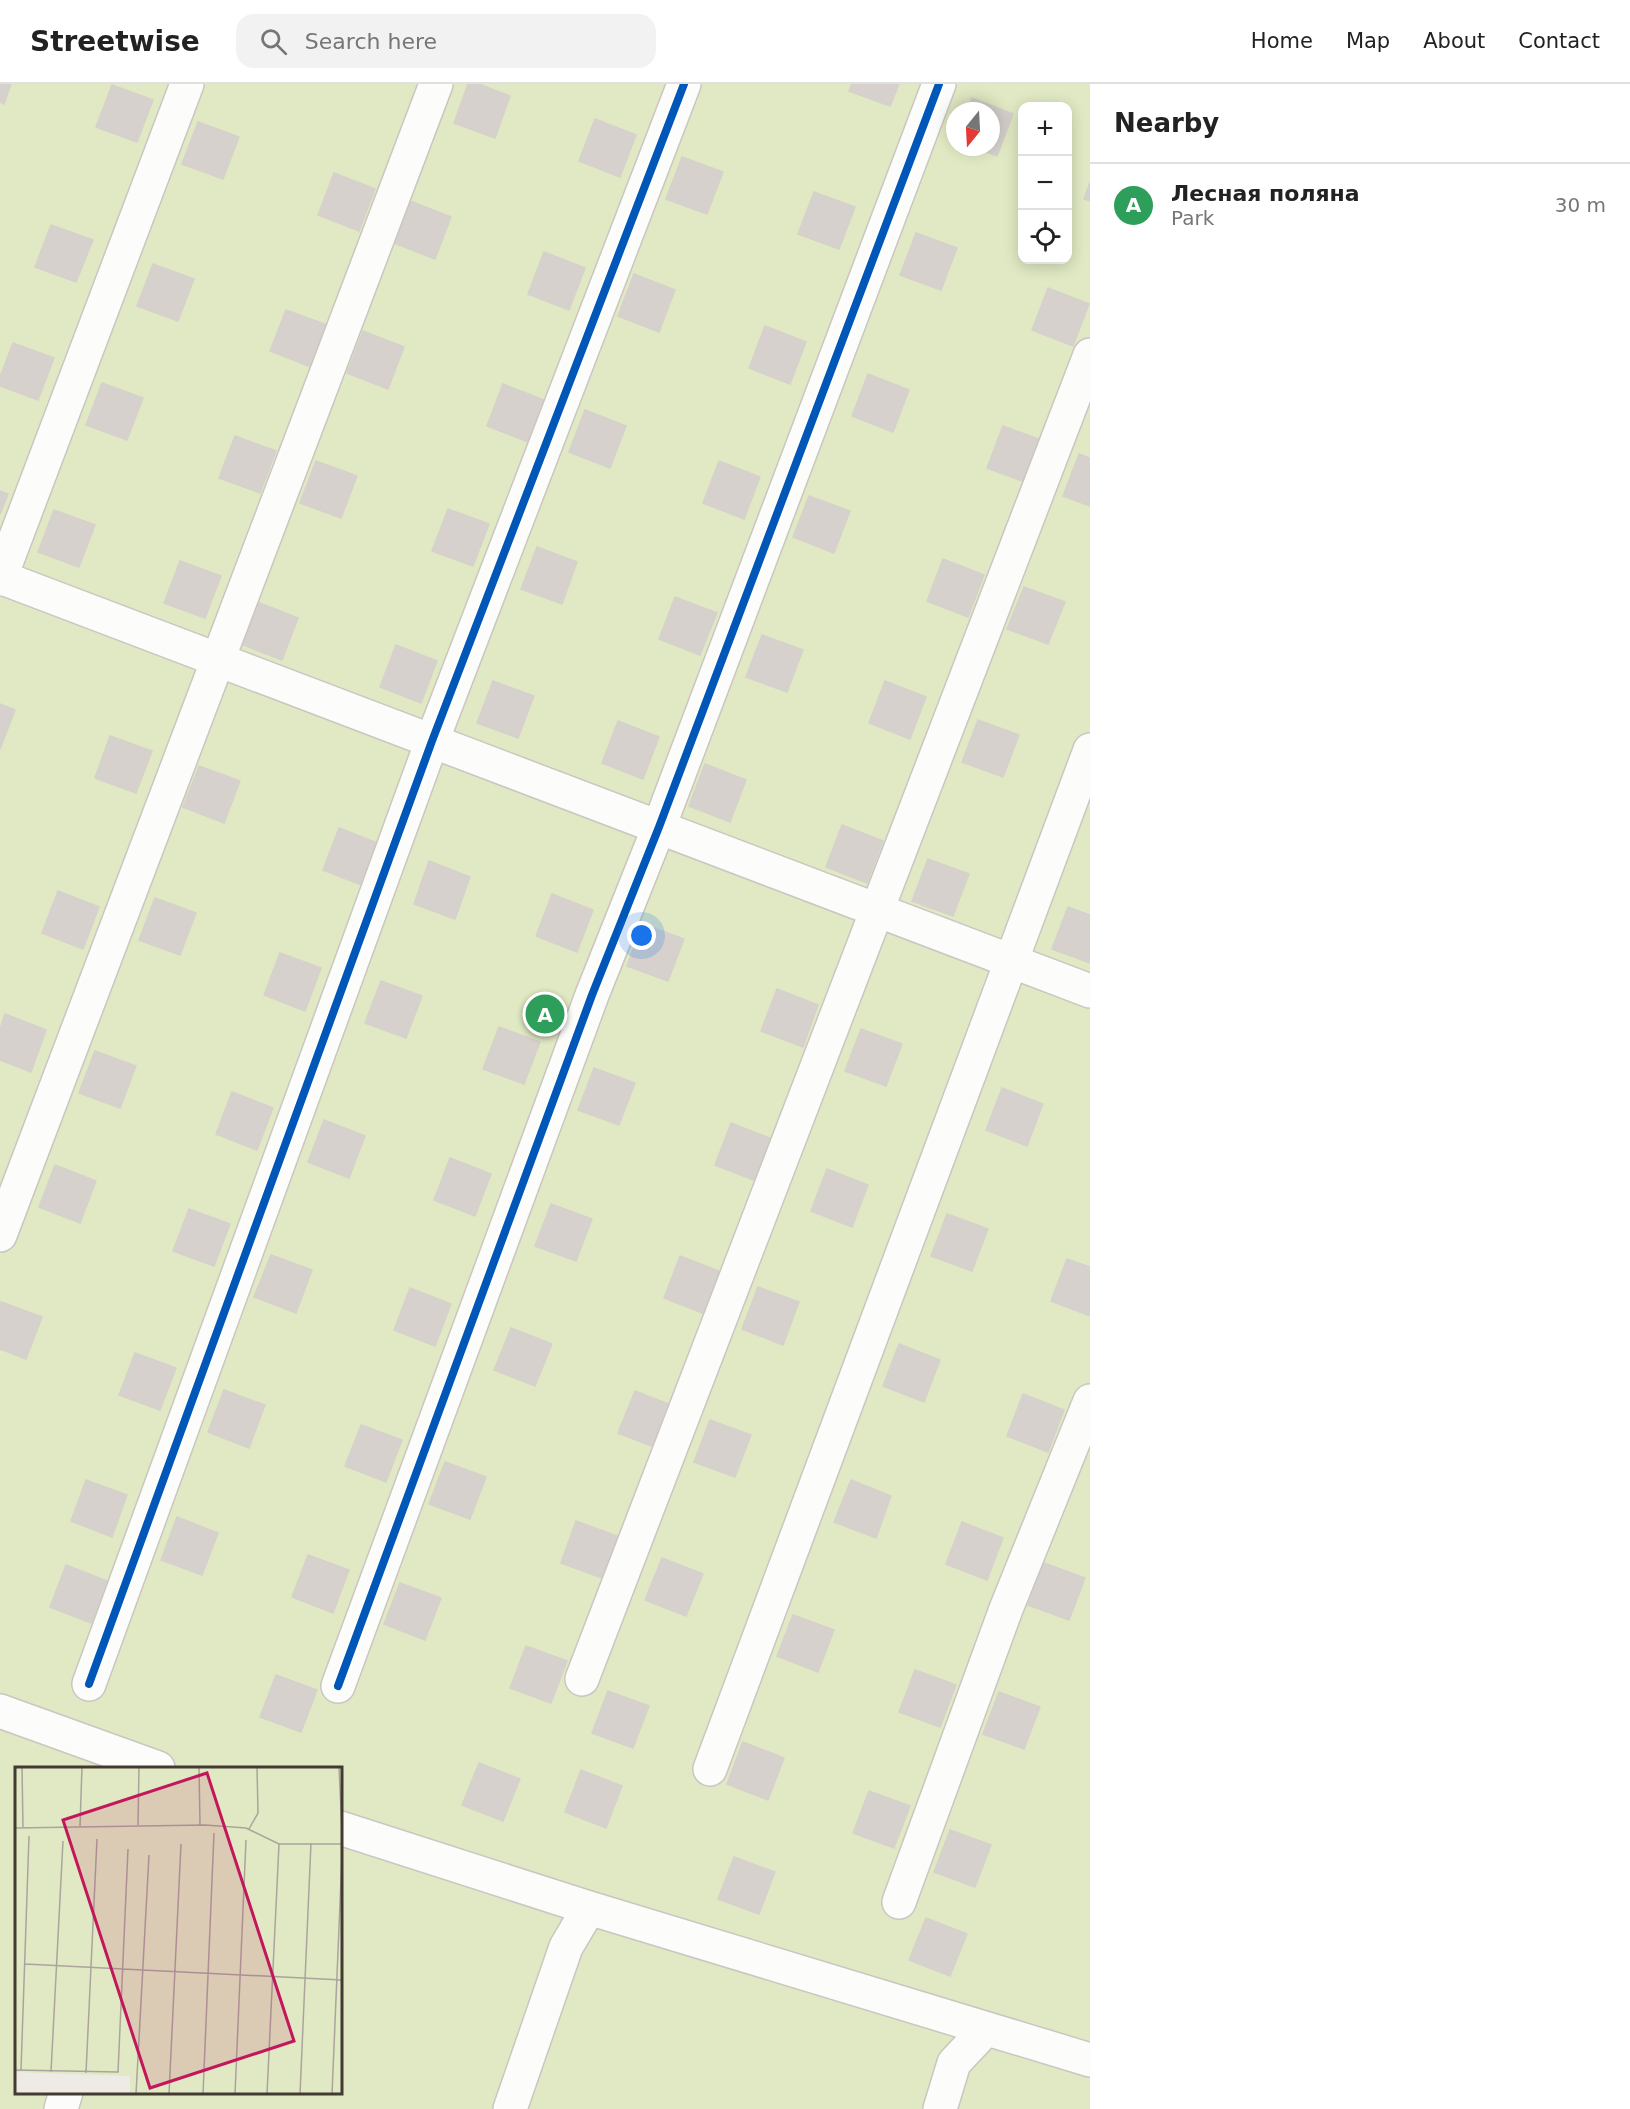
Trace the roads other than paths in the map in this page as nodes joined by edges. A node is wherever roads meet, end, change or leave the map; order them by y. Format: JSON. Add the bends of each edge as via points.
{"nodes":[{"id":1,"x":187,"y":84,"type":"edge"},
{"id":2,"x":436,"y":84,"type":"edge"},
{"id":3,"x":684,"y":84,"type":"edge"},
{"id":4,"x":939,"y":84,"type":"edge"},
{"id":5,"x":1090,"y":355,"type":"edge"},
{"id":6,"x":0,"y":578,"type":"edge"},
{"id":7,"x":217,"y":659,"type":"junction"},
{"id":8,"x":432,"y":741,"type":"junction"},
{"id":9,"x":1090,"y":750,"type":"edge"},
{"id":10,"x":659,"y":827,"type":"junction"},
{"id":11,"x":877,"y":910,"type":"junction"},
{"id":12,"x":1011,"y":961,"type":"junction"},
{"id":13,"x":1090,"y":991,"type":"edge"},
{"id":14,"x":0,"y":1235,"type":"edge"},
{"id":15,"x":1090,"y":1401,"type":"edge"},
{"id":16,"x":582,"y":1679,"type":"dead end"},
{"id":17,"x":89,"y":1684,"type":"dead end"},
{"id":18,"x":338,"y":1686,"type":"dead end"},
{"id":19,"x":0,"y":1710,"type":"edge"},
{"id":20,"x":155,"y":1767,"type":"edge"},
{"id":21,"x":710,"y":1769,"type":"dead end"},
{"id":22,"x":342,"y":1828,"type":"edge"},
{"id":23,"x":899,"y":1902,"type":"dead end"},
{"id":24,"x":589,"y":1908,"type":"junction"},
{"id":25,"x":986,"y":2029,"type":"junction"},
{"id":26,"x":1090,"y":2060,"type":"edge"},
{"id":27,"x":65,"y":2094,"type":"edge"},
{"id":28,"x":61,"y":2109,"type":"edge"},
{"id":29,"x":510,"y":2109,"type":"edge"},
{"id":30,"x":940,"y":2109,"type":"edge"}],
"edges":[{"from":1,"to":6,"type":"street"},
{"from":2,"to":7,"type":"street"},
{"from":3,"to":8,"type":"street"},
{"from":4,"to":10,"type":"street"},
{"from":5,"to":11,"type":"street"},
{"from":6,"to":7,"type":"street"},
{"from":7,"to":8,"type":"street"},
{"from":7,"to":14,"type":"street"},
{"from":8,"to":10,"type":"street"},
{"from":8,"to":17,"type":"street"},
{"from":9,"to":12,"type":"street"},
{"from":10,"to":11,"type":"street"},
{"from":10,"to":18,"type":"street","via":[[592,995]]},
{"from":11,"to":12,"type":"street"},
{"from":11,"to":16,"type":"street"},
{"from":12,"to":13,"type":"street"},
{"from":12,"to":21,"type":"street"},
{"from":15,"to":23,"type":"street","via":[[1006,1609]]},
{"from":19,"to":20,"type":"street"},
{"from":22,"to":24,"type":"street"},
{"from":24,"to":25,"type":"street"},
{"from":24,"to":29,"type":"street","via":[[566,1947]]},
{"from":25,"to":26,"type":"street"},
{"from":25,"to":30,"type":"street","via":[[954,2063]]},
{"from":27,"to":28,"type":"street"}]}
